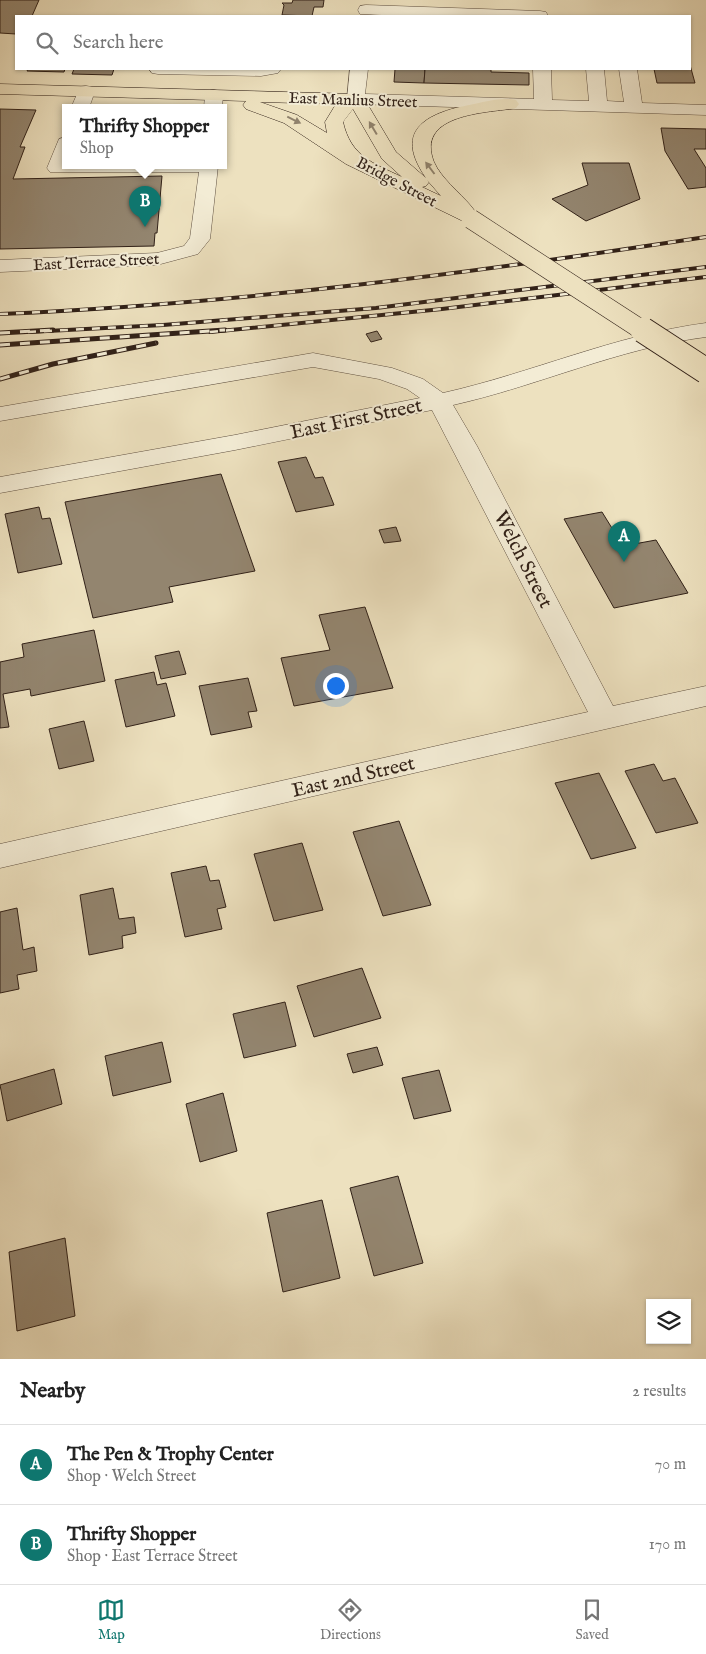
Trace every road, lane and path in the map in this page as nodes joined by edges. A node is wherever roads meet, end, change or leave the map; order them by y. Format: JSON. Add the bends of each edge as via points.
{"nodes":[{"id":1,"x":366,"y":9,"type":"edge"},
{"id":2,"x":515,"y":15,"type":"edge"},
{"id":3,"x":169,"y":70,"type":"edge"},
{"id":4,"x":243,"y":70,"type":"edge"},
{"id":5,"x":359,"y":70,"type":"edge"},
{"id":6,"x":542,"y":70,"type":"edge"},
{"id":7,"x":595,"y":70,"type":"edge"},
{"id":8,"x":628,"y":70,"type":"edge"},
{"id":9,"x":0,"y":89,"type":"edge"},
{"id":10,"x":86,"y":91,"type":"junction"},
{"id":11,"x":161,"y":94,"type":"junction"},
{"id":12,"x":237,"y":96,"type":"junction"},
{"id":13,"x":356,"y":99,"type":"junction"},
{"id":14,"x":214,"y":102,"type":"edge"},
{"id":15,"x":81,"y":104,"type":"edge"},
{"id":16,"x":510,"y":104,"type":"junction"},
{"id":17,"x":543,"y":105,"type":"junction"},
{"id":18,"x":600,"y":107,"type":"junction"},
{"id":19,"x":634,"y":108,"type":"junction"},
{"id":20,"x":706,"y":110,"type":"edge"},
{"id":21,"x":62,"y":154,"type":"edge"},
{"id":22,"x":353,"y":160,"type":"junction"},
{"id":23,"x":62,"y":168,"type":"edge"},
{"id":24,"x":209,"y":169,"type":"edge"},
{"id":25,"x":472,"y":219,"type":"junction"},
{"id":26,"x":0,"y":266,"type":"edge"},
{"id":27,"x":706,"y":330,"type":"edge"},
{"id":28,"x":706,"y":371,"type":"edge"},
{"id":29,"x":439,"y":401,"type":"junction"},
{"id":30,"x":0,"y":414,"type":"edge"},
{"id":31,"x":0,"y":485,"type":"edge"},
{"id":32,"x":706,"y":696,"type":"edge"},
{"id":33,"x":606,"y":719,"type":"junction"},
{"id":34,"x":0,"y":856,"type":"edge"}],
"edges":[{"from":1,"to":2,"type":"street"},
{"from":3,"to":11,"type":"street"},
{"from":4,"to":12,"type":"street"},
{"from":5,"to":13,"type":"street"},
{"from":6,"to":17,"type":"street"},
{"from":7,"to":18,"type":"street"},
{"from":8,"to":19,"type":"street"},
{"from":9,"to":10,"type":"main road","name":"East Manlius Street"},
{"from":10,"to":11,"type":"main road","name":"East Manlius Street"},
{"from":10,"to":15,"type":"street"},
{"from":11,"to":14,"type":"main road","name":"East Manlius Street"},
{"from":12,"to":13,"type":"main road","name":"East Manlius Street"},
{"from":12,"to":14,"type":"main road","name":"East Manlius Street"},
{"from":13,"to":16,"type":"street","name":"East Manlius Street"},
{"from":13,"to":22,"type":"main road","name":"Bridge Street","via":[[342,108],[334,122],[337,137]]},
{"from":25,"to":13,"type":"main road","name":"Bridge Street","one_way":true,"via":[[409,175],[389,154]]},
{"from":14,"to":22,"type":"main road","one_way":true,"via":[[273,110],[305,125]]},
{"from":16,"to":17,"type":"street","name":"East Manlius Street"},
{"from":25,"to":16,"type":"main road","one_way":true,"via":[[425,163],[420,148],[423,133],[448,114]]},
{"from":17,"to":18,"type":"street","name":"East Manlius Street"},
{"from":18,"to":19,"type":"street","name":"East Manlius Street"},
{"from":19,"to":20,"type":"street","name":"East Manlius Street"},
{"from":21,"to":23,"type":"street","via":[[57,168]]},
{"from":22,"to":25,"type":"main road","name":"Bridge Street"},
{"from":24,"to":26,"type":"street","name":"East Terrace Street","via":[[200,240],[190,250],[157,259]]},
{"from":25,"to":28,"type":"main road","name":"Bridge Street","bridge":true},
{"from":27,"to":29,"type":"street","name":"East First Street","via":[[676,333],[625,345],[482,391]]},
{"from":29,"to":30,"type":"street","via":[[415,384],[384,373],[313,360]]},
{"from":29,"to":31,"type":"street","name":"East First Street","via":[[224,445]]},
{"from":29,"to":33,"type":"street","name":"Welch Street"},
{"from":32,"to":33,"type":"street","name":"East 2nd Street"},
{"from":33,"to":34,"type":"street","name":"East 2nd Street"}]}
